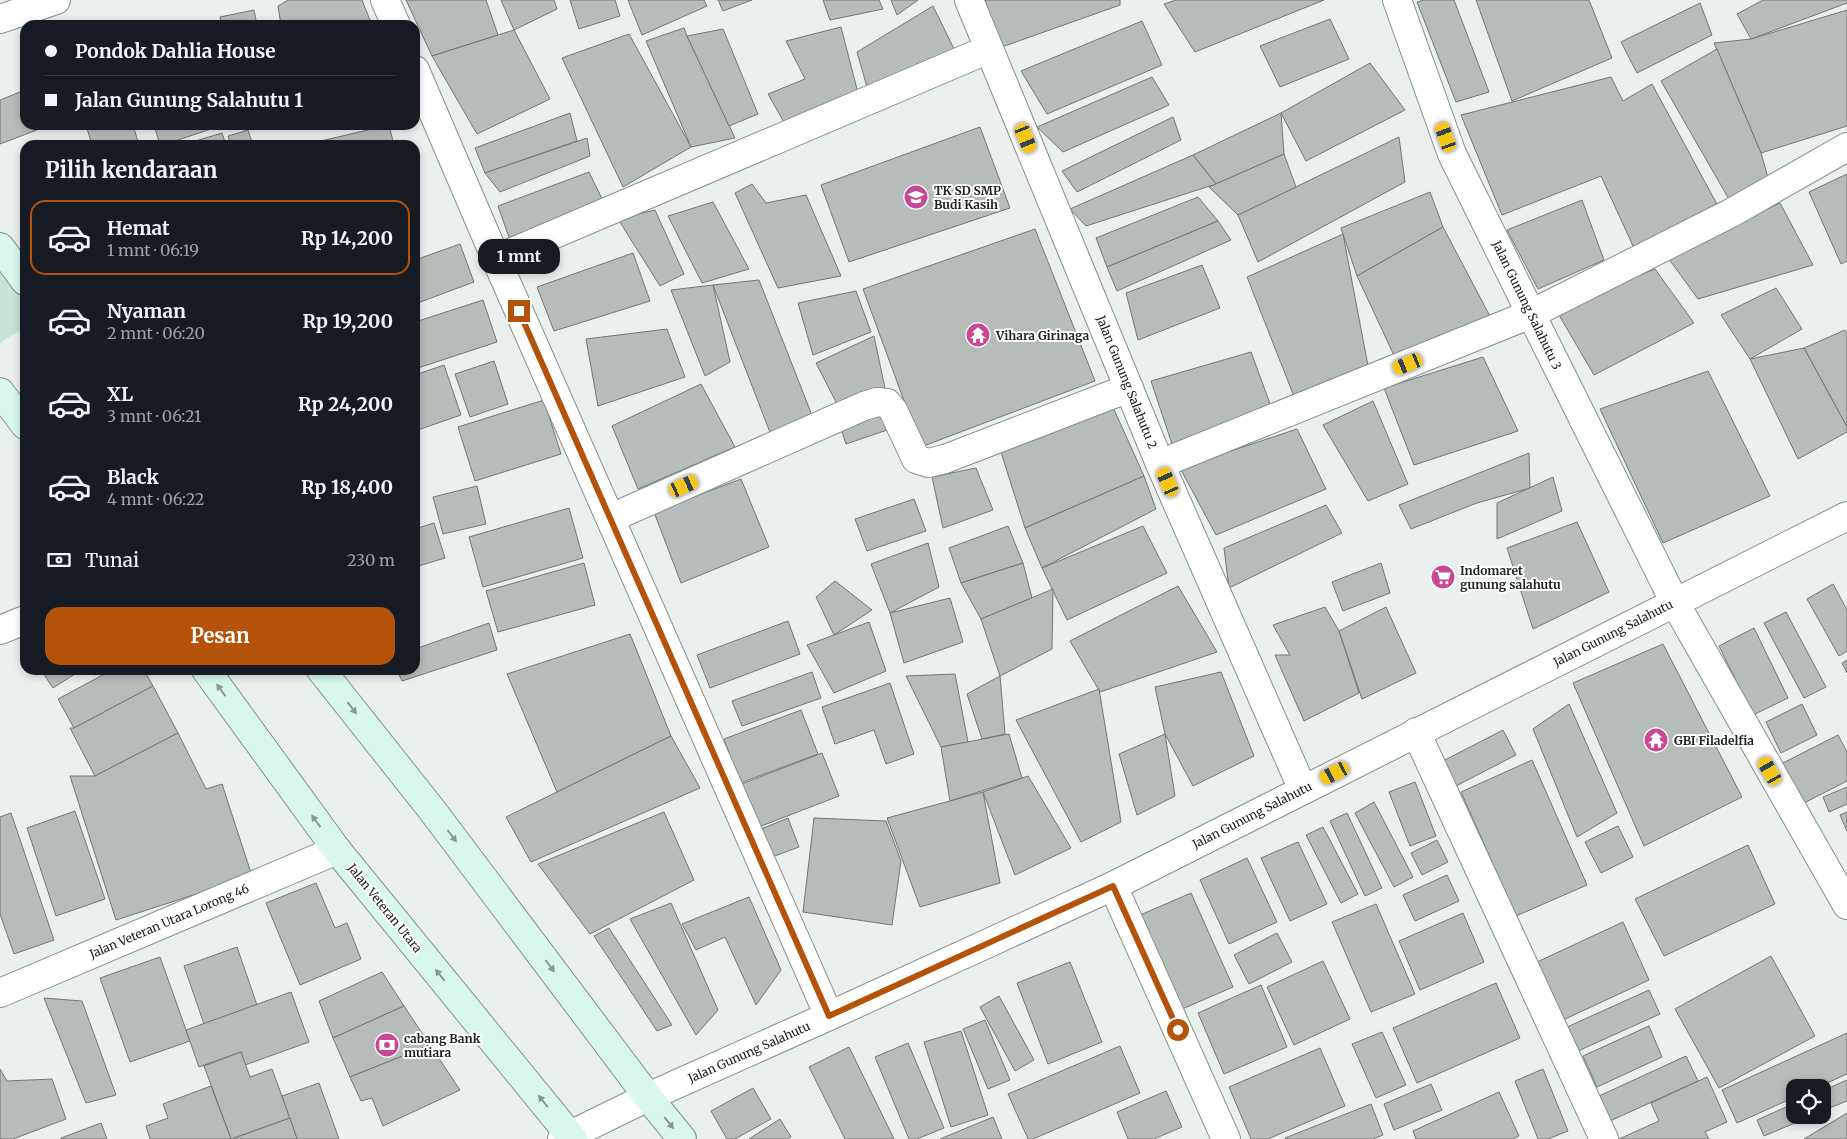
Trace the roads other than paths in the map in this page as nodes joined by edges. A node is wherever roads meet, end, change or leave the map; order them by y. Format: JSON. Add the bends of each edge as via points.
{"nodes":[{"id":1,"x":385,"y":0,"type":"edge"},
{"id":2,"x":969,"y":0,"type":"edge"},
{"id":3,"x":1398,"y":0,"type":"edge"},
{"id":4,"x":52,"y":1,"type":"edge"},
{"id":5,"x":0,"y":19,"type":"edge"},
{"id":6,"x":394,"y":20,"type":"edge"},
{"id":7,"x":989,"y":49,"type":"junction"},
{"id":8,"x":420,"y":82,"type":"edge"},
{"id":9,"x":1847,"y":147,"type":"edge"},
{"id":10,"x":0,"y":247,"type":"edge"},
{"id":11,"x":496,"y":259,"type":"junction"},
{"id":12,"x":20,"y":274,"type":"edge"},
{"id":13,"x":1531,"y":314,"type":"junction"},
{"id":14,"x":1129,"y":388,"type":"junction"},
{"id":15,"x":1160,"y":464,"type":"junction"},
{"id":16,"x":1847,"y":516,"type":"edge"},
{"id":17,"x":611,"y":518,"type":"junction"},
{"id":18,"x":1675,"y":603,"type":"junction"},
{"id":19,"x":20,"y":622,"type":"edge"},
{"id":20,"x":0,"y":630,"type":"edge"},
{"id":21,"x":210,"y":675,"type":"edge"},
{"id":22,"x":325,"y":675,"type":"edge"},
{"id":23,"x":1416,"y":732,"type":"junction"},
{"id":24,"x":1302,"y":790,"type":"junction"},
{"id":25,"x":337,"y":850,"type":"junction"},
{"id":26,"x":1113,"y":886,"type":"junction"},
{"id":27,"x":1847,"y":905,"type":"edge"},
{"id":28,"x":0,"y":992,"type":"edge"},
{"id":29,"x":829,"y":1016,"type":"junction"},
{"id":30,"x":648,"y":1097,"type":"junction"},
{"id":31,"x":569,"y":1138,"type":"edge"},
{"id":32,"x":682,"y":1139,"type":"edge"},
{"id":33,"x":1226,"y":1139,"type":"edge"},
{"id":34,"x":1604,"y":1139,"type":"edge"}],
"edges":[{"from":1,"to":6,"type":"street"},
{"from":2,"to":7,"type":"street","name":"Jalan Gunung Salahutu 2"},
{"from":3,"to":13,"type":"street","name":"Jalan Gunung Salahutu 3","via":[[1452,154]]},
{"from":4,"to":5,"type":"street"},
{"from":7,"to":11,"type":"street"},
{"from":7,"to":14,"type":"street","name":"Jalan Gunung Salahutu 2"},
{"from":8,"to":11,"type":"street"},
{"from":9,"to":13,"type":"street","via":[[1731,212]]},
{"from":10,"to":12,"type":"main road"},
{"from":11,"to":17,"type":"street"},
{"from":13,"to":15,"type":"street"},
{"from":13,"to":18,"type":"street","name":"Jalan Gunung Salahutu 3"},
{"from":14,"to":15,"type":"street","name":"Jalan Gunung Salahutu 2"},
{"from":14,"to":17,"type":"street","via":[[928,463],[916,459],[893,410],[887,403],[877,402]]},
{"from":15,"to":24,"type":"street","name":"Jalan Gunung Salahutu 2"},
{"from":16,"to":18,"type":"street","name":"Jalan Gunung Salahutu"},
{"from":17,"to":29,"type":"street"},
{"from":18,"to":23,"type":"street","name":"Jalan Gunung Salahutu"},
{"from":18,"to":27,"type":"street","name":"Jalan Gunung Salahutu 3"},
{"from":19,"to":20,"type":"street"},
{"from":25,"to":21,"type":"main road","name":"Jalan Veteran Utara","one_way":true},
{"from":22,"to":30,"type":"main road","one_way":true,"via":[[432,810]]},
{"from":23,"to":24,"type":"street","name":"Jalan Gunung Salahutu"},
{"from":23,"to":34,"type":"street"},
{"from":24,"to":26,"type":"street","name":"Jalan Gunung Salahutu"},
{"from":25,"to":28,"type":"street","name":"Jalan Veteran Utara Lorong 46"},
{"from":31,"to":25,"type":"main road","name":"Jalan Veteran Utara","one_way":true},
{"from":26,"to":29,"type":"street","name":"Jalan Gunung Salahutu"},
{"from":26,"to":33,"type":"street"},
{"from":29,"to":30,"type":"street","name":"Jalan Gunung Salahutu"},
{"from":30,"to":31,"type":"street","name":"Jalan Gunung Salahutu"},
{"from":30,"to":32,"type":"main road","one_way":true}]}
